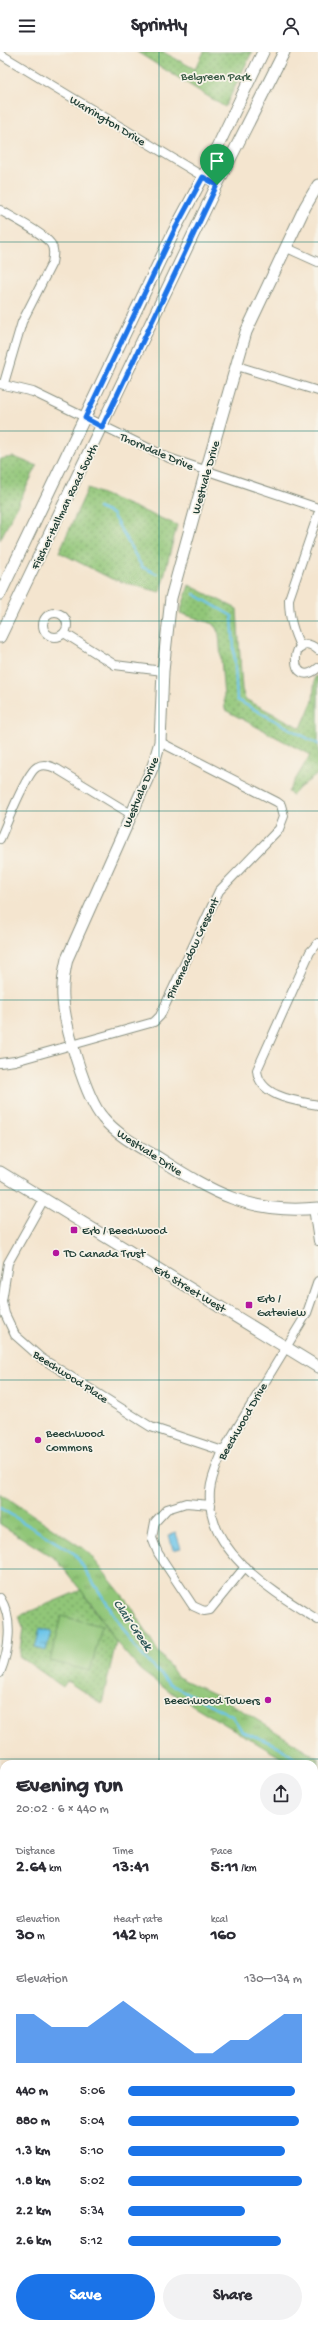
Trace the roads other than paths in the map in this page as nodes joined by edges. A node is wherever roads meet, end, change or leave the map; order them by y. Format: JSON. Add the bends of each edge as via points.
{"nodes":[{"id":1,"x":263,"y":52,"type":"edge"},
{"id":2,"x":284,"y":52,"type":"edge"},
{"id":3,"x":0,"y":54,"type":"edge"},
{"id":4,"x":203,"y":177,"type":"junction"},
{"id":5,"x":217,"y":185,"type":"junction"},
{"id":6,"x":318,"y":186,"type":"edge"},
{"id":7,"x":0,"y":210,"type":"edge"},
{"id":8,"x":287,"y":248,"type":"junction"},
{"id":9,"x":318,"y":262,"type":"edge"},
{"id":10,"x":237,"y":366,"type":"junction"},
{"id":11,"x":2,"y":384,"type":"edge"},
{"id":12,"x":318,"y":392,"type":"edge"},
{"id":13,"x":85,"y":418,"type":"junction"},
{"id":14,"x":102,"y":427,"type":"junction"},
{"id":15,"x":206,"y":472,"type":"junction"},
{"id":16,"x":318,"y":508,"type":"edge"},
{"id":17,"x":318,"y":514,"type":"edge"},
{"id":18,"x":0,"y":594,"type":"edge"},
{"id":19,"x":64,"y":633,"type":"dead end"},
{"id":20,"x":0,"y":637,"type":"edge"},
{"id":21,"x":301,"y":648,"type":"junction"},
{"id":22,"x":318,"y":650,"type":"edge"},
{"id":23,"x":318,"y":668,"type":"edge"},
{"id":24,"x":163,"y":671,"type":"junction"},
{"id":25,"x":160,"y":742,"type":"junction"},
{"id":26,"x":131,"y":814,"type":"junction"},
{"id":27,"x":0,"y":838,"type":"edge"},
{"id":28,"x":318,"y":943,"type":"edge"},
{"id":29,"x":73,"y":1044,"type":"junction"},
{"id":30,"x":0,"y":1063,"type":"edge"},
{"id":31,"x":318,"y":1105,"type":"edge"},
{"id":32,"x":0,"y":1172,"type":"edge"},
{"id":33,"x":44,"y":1200,"type":"junction"},
{"id":34,"x":315,"y":1208,"type":"edge"},
{"id":35,"x":318,"y":1241,"type":"edge"},
{"id":36,"x":318,"y":1281,"type":"edge"},
{"id":37,"x":286,"y":1347,"type":"junction"},
{"id":38,"x":318,"y":1366,"type":"edge"},
{"id":39,"x":223,"y":1451,"type":"junction"},
{"id":40,"x":211,"y":1505,"type":"junction"},
{"id":41,"x":245,"y":1567,"type":"junction"},
{"id":42,"x":0,"y":1598,"type":"edge"},
{"id":43,"x":318,"y":1620,"type":"edge"},
{"id":44,"x":0,"y":1673,"type":"edge"}],
"edges":[{"from":1,"to":4,"type":"main road","name":"Fischer-Hallman Road South"},
{"from":2,"to":5,"type":"main road","name":"Fischer-Hallman Road South"},
{"from":3,"to":4,"type":"street","name":"Warrington Drive"},
{"from":4,"to":5,"type":"street","name":"Warrington Drive"},
{"from":4,"to":13,"type":"main road","name":"Fischer-Hallman Road South","via":[[174,231]]},
{"from":5,"to":14,"type":"main road","name":"Fischer-Hallman Road South"},
{"from":6,"to":8,"type":"main road","name":"Westvale Drive","via":[[305,207]]},
{"from":7,"to":11,"type":"street","via":[[45,238],[54,253],[22,322]]},
{"from":8,"to":9,"type":"street"},
{"from":8,"to":10,"type":"main road","name":"Westvale Drive","via":[[246,332]]},
{"from":10,"to":12,"type":"street"},
{"from":10,"to":15,"type":"main road","name":"Westvale Drive"},
{"from":11,"to":13,"type":"street","name":"Thorndale Drive","via":[[33,392]]},
{"from":13,"to":14,"type":"street","name":"Thorndale Drive"},
{"from":13,"to":18,"type":"main road","name":"Fischer-Hallman Road South"},
{"from":14,"to":15,"type":"street","name":"Thorndale Drive"},
{"from":14,"to":20,"type":"main road","name":"Fischer-Hallman Road South"},
{"from":15,"to":16,"type":"street","name":"Thorndale Drive"},
{"from":15,"to":24,"type":"main road","name":"Westvale Drive","via":[[170,598]]},
{"from":17,"to":21,"type":"street","via":[[289,599],[292,628]]},
{"from":19,"to":24,"type":"street","via":[[115,665]]},
{"from":21,"to":22,"type":"street","via":[[309,646]]},
{"from":21,"to":23,"type":"street","via":[[295,656],[297,668],[309,673]]},
{"from":24,"to":25,"type":"main road","name":"Westvale Drive"},
{"from":25,"to":26,"type":"main road","name":"Westvale Drive","via":[[153,766]]},
{"from":25,"to":29,"type":"street","name":"Pinemeadow Crescent","via":[[277,802],[283,810],[283,823],[274,836],[219,891],[160,1016],[148,1025]]},
{"from":26,"to":27,"type":"street","via":[[58,769],[42,765],[30,773]]},
{"from":26,"to":29,"type":"main road","name":"Westvale Drive","via":[[67,959],[63,999]]},
{"from":28,"to":31,"type":"street","via":[[310,952],[257,1070],[261,1084],[267,1089],[289,1099]]},
{"from":29,"to":30,"type":"street","name":"Pinemeadow Crescent"},
{"from":29,"to":34,"type":"main road","name":"Westvale Drive","via":[[91,1099],[102,1118],[120,1135],[199,1184],[225,1197],[280,1209]]},
{"from":32,"to":33,"type":"main road","name":"Erb Street West"},
{"from":33,"to":37,"type":"main road","name":"Erb Street West"},
{"from":33,"to":39,"type":"street","name":"Beechwood Place","via":[[8,1263],[2,1301],[15,1335],[41,1358],[151,1427]]},
{"from":34,"to":35,"type":"street"},
{"from":36,"to":37,"type":"street","name":"Beechwood Drive","via":[[307,1313]]},
{"from":37,"to":38,"type":"main road","name":"Erb Street West"},
{"from":37,"to":39,"type":"street","name":"Beechwood Drive"},
{"from":39,"to":40,"type":"street","name":"Beechwood Drive","via":[[214,1472],[210,1491]]},
{"from":40,"to":41,"type":"street","name":"Beechwood Drive","via":[[217,1530]]},
{"from":40,"to":41,"type":"street","via":[[186,1503],[167,1509],[155,1522],[152,1538],[158,1554],[193,1606],[204,1611],[210,1610]]},
{"from":41,"to":43,"type":"street","name":"Beechwood Drive","via":[[271,1590]]},
{"from":42,"to":44,"type":"street","via":[[7,1617],[8,1645],[7,1658]]}]}
